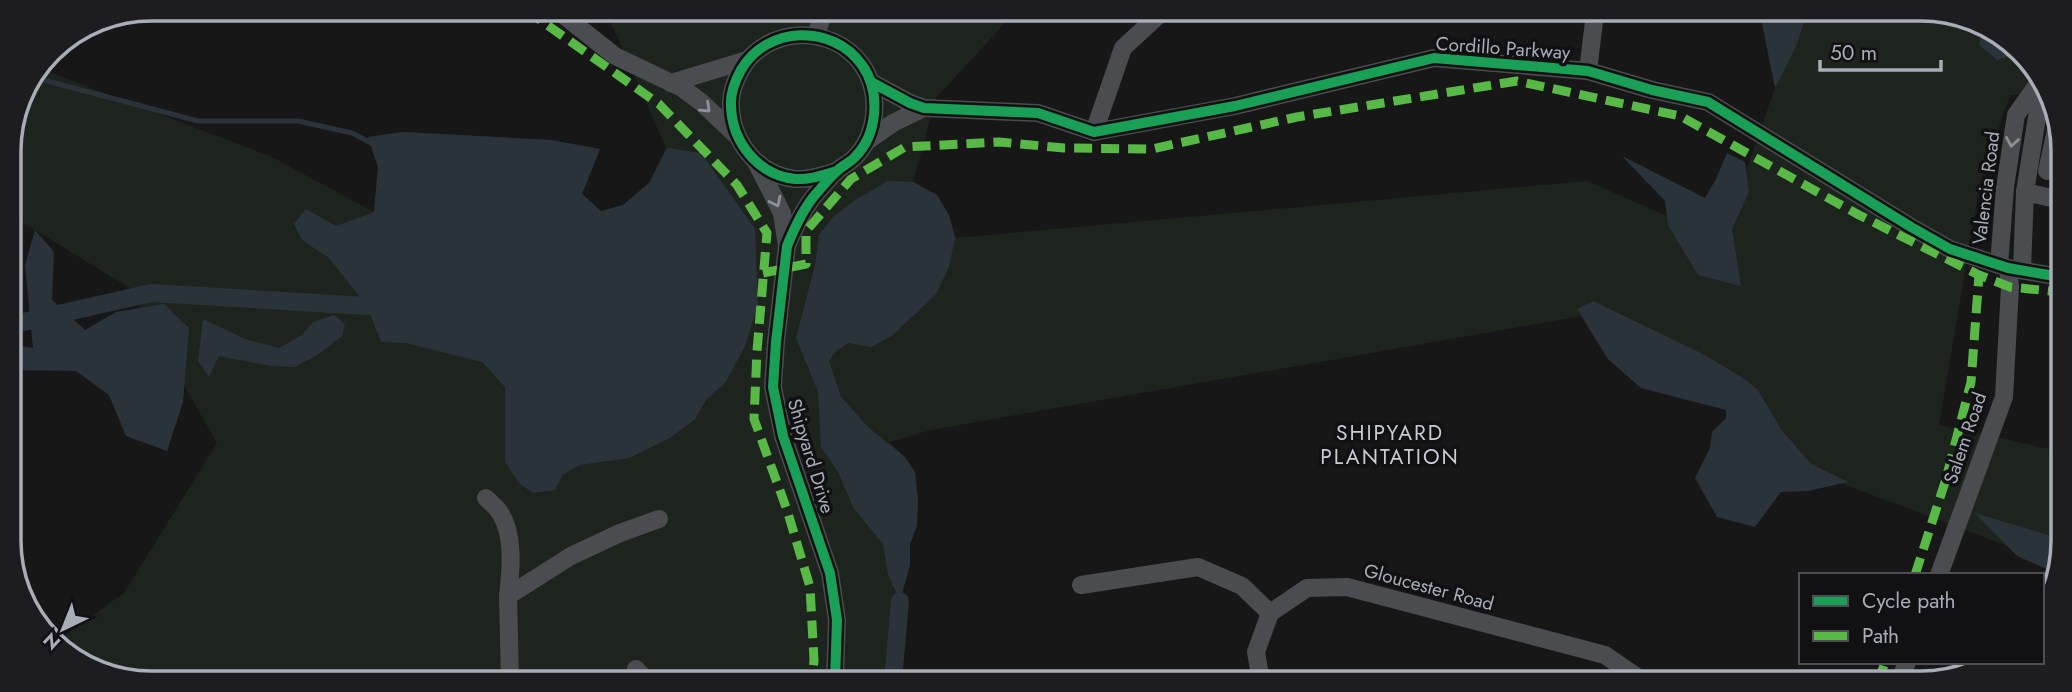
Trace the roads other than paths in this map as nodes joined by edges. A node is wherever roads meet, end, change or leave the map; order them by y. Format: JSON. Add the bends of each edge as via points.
{"nodes":[{"id":1,"x":571,"y":21,"type":"edge"},
{"id":2,"x":821,"y":21,"type":"edge"},
{"id":3,"x":1152,"y":21,"type":"edge"},
{"id":4,"x":1594,"y":21,"type":"edge"},
{"id":5,"x":816,"y":35,"type":"junction"},
{"id":6,"x":747,"y":60,"type":"junction"},
{"id":7,"x":1588,"y":71,"type":"junction"},
{"id":8,"x":871,"y":82,"type":"junction"},
{"id":9,"x":671,"y":83,"type":"junction"},
{"id":10,"x":2036,"y":90,"type":"edge"},
{"id":11,"x":2039,"y":97,"type":"edge"},
{"id":12,"x":923,"y":108,"type":"junction"},
{"id":13,"x":2036,"y":127,"type":"junction"},
{"id":14,"x":2049,"y":129,"type":"edge"},
{"id":15,"x":1094,"y":132,"type":"junction"},
{"id":16,"x":738,"y":136,"type":"junction"},
{"id":17,"x":867,"y":141,"type":"junction"},
{"id":18,"x":2051,"y":156,"type":"edge"},
{"id":19,"x":756,"y":162,"type":"junction"},
{"id":20,"x":837,"y":171,"type":"junction"},
{"id":21,"x":2047,"y":171,"type":"dead end"},
{"id":22,"x":2025,"y":192,"type":"junction"},
{"id":23,"x":2051,"y":198,"type":"edge"},
{"id":24,"x":788,"y":246,"type":"junction"},
{"id":25,"x":2009,"y":267,"type":"junction"},
{"id":26,"x":2051,"y":275,"type":"edge"},
{"id":27,"x":486,"y":498,"type":"dead end"},
{"id":28,"x":659,"y":519,"type":"dead end"},
{"id":29,"x":1940,"y":573,"type":"edge"},
{"id":30,"x":1081,"y":585,"type":"dead end"},
{"id":31,"x":508,"y":596,"type":"junction"},
{"id":32,"x":1270,"y":613,"type":"junction"},
{"id":33,"x":510,"y":671,"type":"edge"},
{"id":34,"x":835,"y":671,"type":"edge"},
{"id":35,"x":1259,"y":671,"type":"edge"},
{"id":36,"x":1628,"y":671,"type":"edge"}],
"edges":[{"from":1,"to":9,"type":"street","via":[[614,55]]},
{"from":2,"to":5,"type":"street"},
{"from":3,"to":15,"type":"street","via":[[1123,48]]},
{"from":4,"to":7,"type":"street"},
{"from":5,"to":6,"type":"street","via":[[790,35],[766,44]]},
{"from":5,"to":8,"type":"street","via":[[849,51]]},
{"from":6,"to":9,"type":"street"},
{"from":6,"to":16,"type":"street","via":[[734,82],[730,103]]},
{"from":7,"to":15,"type":"street","name":"Cordillo Parkway","via":[[1434,58],[1235,106]]},
{"from":7,"to":25,"type":"street","name":"Cordillo Parkway","via":[[1708,103],[1950,249]]},
{"from":8,"to":12,"type":"street","name":"Cordillo Parkway"},
{"from":8,"to":17,"type":"street","via":[[874,121]]},
{"from":9,"to":16,"type":"street","one_way":true,"via":[[701,102]]},
{"from":10,"to":25,"type":"street","name":"Valencia Road","one_way":true,"via":[[2016,115],[2005,187]]},
{"from":11,"to":13,"type":"street","name":"Valencia Road"},
{"from":12,"to":15,"type":"street","name":"Cordillo Parkway","via":[[1038,113]]},
{"from":12,"to":17,"type":"street","name":"Cordillo Parkway"},
{"from":13,"to":14,"type":"street"},
{"from":13,"to":22,"type":"street","name":"Valencia Road"},
{"from":16,"to":19,"type":"street"},
{"from":17,"to":20,"type":"street"},
{"from":18,"to":21,"type":"street"},
{"from":19,"to":20,"type":"street","via":[[796,179]]},
{"from":19,"to":24,"type":"street","name":"Shipyard Drive","one_way":true,"via":[[782,213]]},
{"from":20,"to":24,"type":"street","name":"Shipyard Drive","via":[[813,198]]},
{"from":22,"to":23,"type":"street"},
{"from":22,"to":25,"type":"street","name":"Valencia Road"},
{"from":24,"to":34,"type":"street","name":"Shipyard Drive","via":[[773,387],[783,436],[830,573],[837,620]]},
{"from":25,"to":26,"type":"street","name":"Cordillo Parkway"},
{"from":25,"to":29,"type":"street","name":"Salem Road","via":[[2004,397]]},
{"from":27,"to":31,"type":"street","via":[[499,511],[508,532]]},
{"from":28,"to":31,"type":"street","via":[[571,556]]},
{"from":30,"to":32,"type":"street","via":[[1198,567],[1242,586]]},
{"from":31,"to":33,"type":"street"},
{"from":32,"to":35,"type":"street","via":[[1256,652]]},
{"from":32,"to":36,"type":"street","name":"Gloucester Road","via":[[1307,588],[1348,587],[1605,655]]}]}
